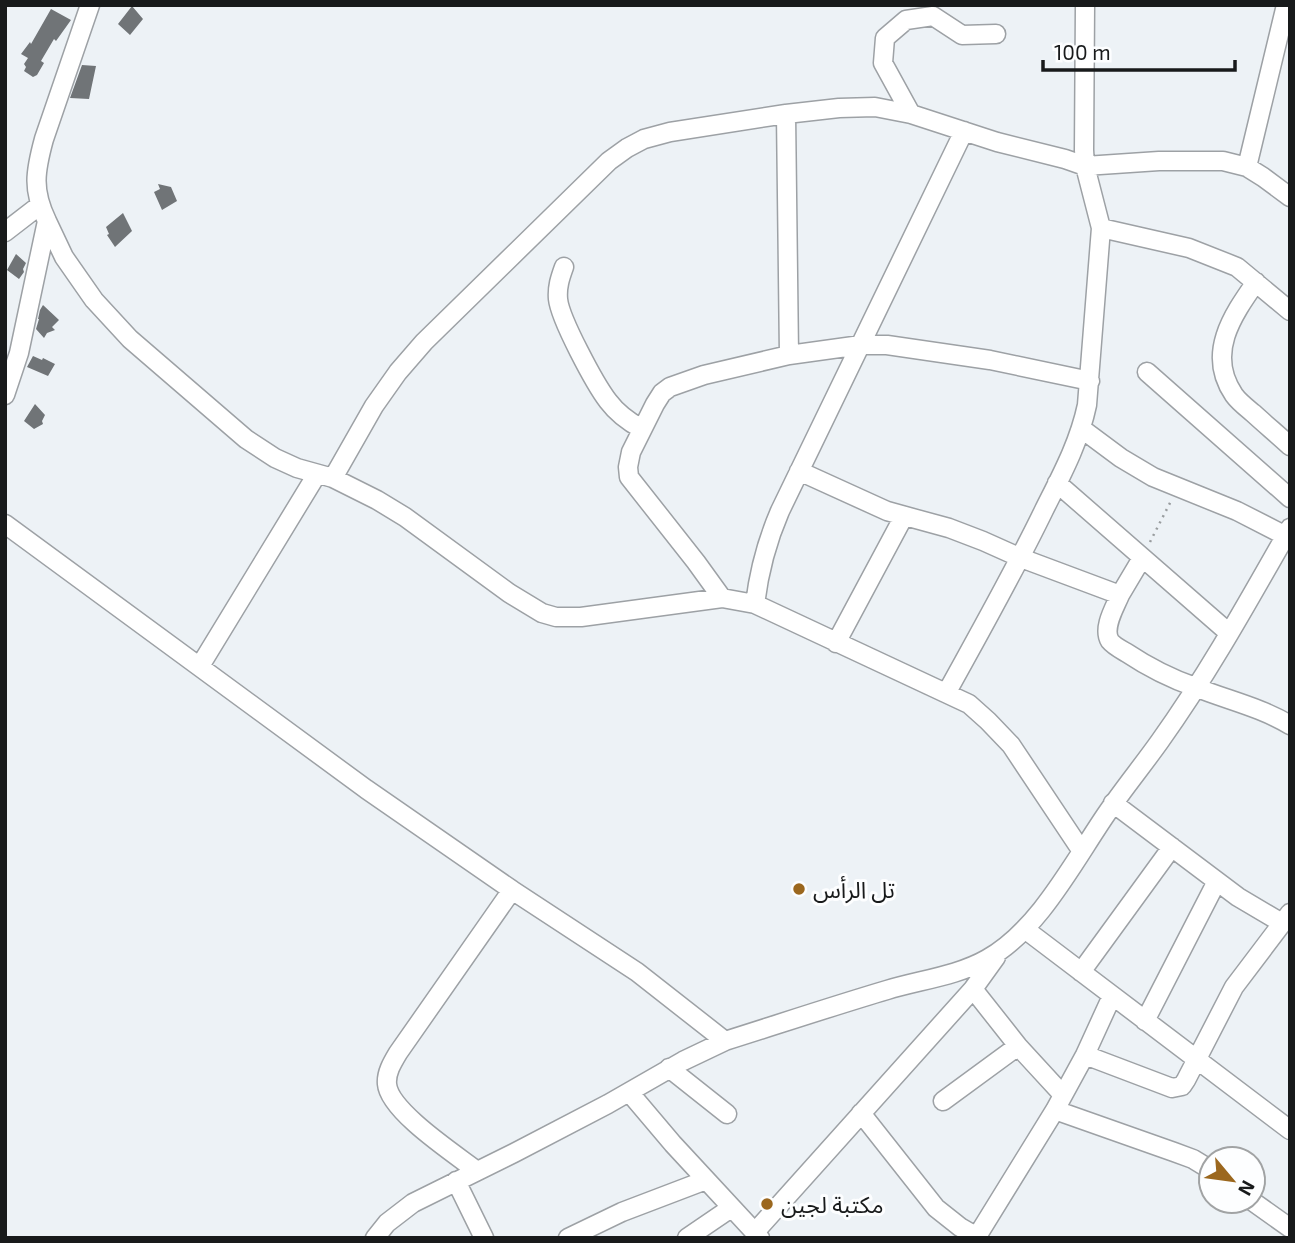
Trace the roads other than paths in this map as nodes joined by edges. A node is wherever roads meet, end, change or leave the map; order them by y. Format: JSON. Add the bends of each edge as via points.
{"nodes":[{"id":1,"x":90,"y":5,"type":"edge"},
{"id":2,"x":1085,"y":5,"type":"edge"},
{"id":3,"x":1286,"y":5,"type":"edge"},
{"id":4,"x":996,"y":34,"type":"dead end"},
{"id":5,"x":786,"y":114,"type":"junction"},
{"id":6,"x":911,"y":114,"type":"junction"},
{"id":7,"x":964,"y":131,"type":"junction"},
{"id":8,"x":1085,"y":166,"type":"junction"},
{"id":9,"x":1247,"y":167,"type":"junction"},
{"id":10,"x":1290,"y":197,"type":"edge"},
{"id":11,"x":44,"y":213,"type":"junction"},
{"id":12,"x":1101,"y":228,"type":"junction"},
{"id":13,"x":5,"y":232,"type":"edge"},
{"id":14,"x":564,"y":267,"type":"dead end"},
{"id":15,"x":1256,"y":282,"type":"junction"},
{"id":16,"x":1290,"y":311,"type":"edge"},
{"id":17,"x":861,"y":345,"type":"junction"},
{"id":18,"x":789,"y":355,"type":"junction"},
{"id":19,"x":1147,"y":372,"type":"dead end"},
{"id":20,"x":1090,"y":382,"type":"junction"},
{"id":21,"x":5,"y":395,"type":"edge"},
{"id":22,"x":642,"y":429,"type":"junction"},
{"id":23,"x":1082,"y":429,"type":"junction"},
{"id":24,"x":1290,"y":446,"type":"edge"},
{"id":25,"x":799,"y":471,"type":"junction"},
{"id":26,"x":325,"y":476,"type":"junction"},
{"id":27,"x":1057,"y":483,"type":"junction"},
{"id":28,"x":1290,"y":498,"type":"edge"},
{"id":29,"x":904,"y":516,"type":"junction"},
{"id":30,"x":5,"y":524,"type":"edge"},
{"id":31,"x":1288,"y":532,"type":"edge"},
{"id":32,"x":1021,"y":558,"type":"junction"},
{"id":33,"x":1142,"y":558,"type":"junction"},
{"id":34,"x":1120,"y":595,"type":"junction"},
{"id":35,"x":722,"y":598,"type":"junction"},
{"id":36,"x":755,"y":604,"type":"junction"},
{"id":37,"x":1229,"y":633,"type":"junction"},
{"id":38,"x":836,"y":643,"type":"junction"},
{"id":39,"x":200,"y":666,"type":"junction"},
{"id":40,"x":1195,"y":687,"type":"junction"},
{"id":41,"x":947,"y":692,"type":"junction"},
{"id":42,"x":1290,"y":726,"type":"edge"},
{"id":43,"x":1113,"y":803,"type":"junction"},
{"id":44,"x":1172,"y":847,"type":"junction"},
{"id":45,"x":1081,"y":850,"type":"junction"},
{"id":46,"x":1217,"y":881,"type":"junction"},
{"id":47,"x":512,"y":890,"type":"junction"},
{"id":48,"x":1286,"y":918,"type":"edge"},
{"id":49,"x":1026,"y":930,"type":"junction"},
{"id":50,"x":1002,"y":949,"type":"junction"},
{"id":51,"x":1081,"y":972,"type":"junction"},
{"id":52,"x":973,"y":989,"type":"junction"},
{"id":53,"x":1112,"y":996,"type":"junction"},
{"id":54,"x":1145,"y":1021,"type":"junction"},
{"id":55,"x":725,"y":1041,"type":"junction"},
{"id":56,"x":1018,"y":1046,"type":"junction"},
{"id":57,"x":1085,"y":1055,"type":"junction"},
{"id":58,"x":1197,"y":1059,"type":"junction"},
{"id":59,"x":669,"y":1068,"type":"junction"},
{"id":60,"x":629,"y":1092,"type":"junction"},
{"id":61,"x":943,"y":1101,"type":"dead end"},
{"id":62,"x":1059,"y":1103,"type":"junction"},
{"id":63,"x":860,"y":1113,"type":"junction"},
{"id":64,"x":727,"y":1114,"type":"dead end"},
{"id":65,"x":1290,"y":1130,"type":"edge"},
{"id":66,"x":1197,"y":1161,"type":"edge"},
{"id":67,"x":477,"y":1171,"type":"junction"},
{"id":68,"x":706,"y":1180,"type":"junction"},
{"id":69,"x":456,"y":1181,"type":"junction"},
{"id":70,"x":732,"y":1208,"type":"junction"},
{"id":71,"x":1267,"y":1212,"type":"edge"},
{"id":72,"x":1290,"y":1228,"type":"edge"},
{"id":73,"x":757,"y":1235,"type":"edge"},
{"id":74,"x":374,"y":1238,"type":"edge"},
{"id":75,"x":484,"y":1238,"type":"edge"},
{"id":76,"x":568,"y":1238,"type":"edge"},
{"id":77,"x":687,"y":1238,"type":"edge"},
{"id":78,"x":977,"y":1238,"type":"edge"}],
"edges":[{"from":1,"to":11,"type":"street","via":[[38,160],[35,181]]},
{"from":2,"to":8,"type":"street"},
{"from":3,"to":9,"type":"street"},
{"from":4,"to":6,"type":"street","via":[[962,35],[933,16],[906,20],[885,38],[883,63]]},
{"from":5,"to":6,"type":"street","via":[[875,107]]},
{"from":5,"to":18,"type":"street"},
{"from":5,"to":26,"type":"street","via":[[670,132],[626,148],[609,161],[415,352]]},
{"from":6,"to":7,"type":"street"},
{"from":7,"to":8,"type":"street"},
{"from":7,"to":17,"type":"street"},
{"from":8,"to":9,"type":"street","via":[[1196,160]]},
{"from":8,"to":12,"type":"street"},
{"from":9,"to":10,"type":"street"},
{"from":11,"to":13,"type":"street"},
{"from":11,"to":21,"type":"street","via":[[19,353]]},
{"from":11,"to":26,"type":"street","via":[[75,274],[130,339],[246,439],[275,458]]},
{"from":12,"to":15,"type":"street","via":[[1189,248],[1237,267]]},
{"from":12,"to":20,"type":"street"},
{"from":14,"to":22,"type":"street","via":[[558,285],[562,316],[609,402]]},
{"from":15,"to":16,"type":"street"},
{"from":15,"to":24,"type":"street","via":[[1223,342],[1223,376],[1235,396]]},
{"from":17,"to":18,"type":"street"},
{"from":17,"to":20,"type":"street","via":[[990,360]]},
{"from":17,"to":25,"type":"street"},
{"from":18,"to":22,"type":"street","via":[[679,382],[662,393]]},
{"from":19,"to":28,"type":"street"},
{"from":20,"to":23,"type":"street"},
{"from":22,"to":35,"type":"street","via":[[631,452],[629,477]]},
{"from":23,"to":27,"type":"street"},
{"from":23,"to":31,"type":"street","via":[[1153,477]]},
{"from":25,"to":29,"type":"street"},
{"from":25,"to":36,"type":"street","via":[[770,534]]},
{"from":26,"to":35,"type":"street","via":[[405,517],[542,613],[581,617]]},
{"from":26,"to":39,"type":"street"},
{"from":27,"to":32,"type":"street"},
{"from":27,"to":33,"type":"street"},
{"from":29,"to":32,"type":"street","via":[[948,528]]},
{"from":29,"to":38,"type":"street"},
{"from":30,"to":39,"type":"street"},
{"from":31,"to":37,"type":"street"},
{"from":32,"to":34,"type":"street"},
{"from":32,"to":41,"type":"street"},
{"from":33,"to":34,"type":"street"},
{"from":33,"to":37,"type":"street"},
{"from":34,"to":40,"type":"street","via":[[1110,616],[1109,640],[1136,659]]},
{"from":35,"to":36,"type":"street"},
{"from":36,"to":38,"type":"street"},
{"from":37,"to":40,"type":"street"},
{"from":38,"to":41,"type":"street"},
{"from":39,"to":47,"type":"street"},
{"from":40,"to":42,"type":"street","via":[[1258,709]]},
{"from":40,"to":43,"type":"street"},
{"from":41,"to":45,"type":"street","via":[[969,704],[1011,745]]},
{"from":43,"to":44,"type":"street"},
{"from":43,"to":45,"type":"street"},
{"from":44,"to":46,"type":"street"},
{"from":44,"to":51,"type":"street"},
{"from":45,"to":49,"type":"street"},
{"from":46,"to":48,"type":"street","via":[[1238,897]]},
{"from":46,"to":54,"type":"street"},
{"from":47,"to":55,"type":"street","via":[[637,972]]},
{"from":47,"to":67,"type":"street","via":[[397,1054],[387,1078],[391,1096],[402,1111]]},
{"from":48,"to":58,"type":"street","via":[[1234,987]]},
{"from":49,"to":50,"type":"street"},
{"from":49,"to":51,"type":"street"},
{"from":50,"to":52,"type":"street"},
{"from":50,"to":55,"type":"street","via":[[962,969]]},
{"from":51,"to":53,"type":"street"},
{"from":52,"to":56,"type":"street"},
{"from":52,"to":63,"type":"street"},
{"from":53,"to":54,"type":"street"},
{"from":53,"to":57,"type":"street"},
{"from":54,"to":58,"type":"street"},
{"from":55,"to":59,"type":"street"},
{"from":56,"to":61,"type":"street"},
{"from":56,"to":62,"type":"street"},
{"from":57,"to":58,"type":"street","via":[[1172,1088],[1182,1086]]},
{"from":57,"to":62,"type":"street"},
{"from":58,"to":65,"type":"street"},
{"from":59,"to":60,"type":"street"},
{"from":59,"to":64,"type":"street"},
{"from":60,"to":67,"type":"street"},
{"from":60,"to":68,"type":"street"},
{"from":62,"to":66,"type":"street"},
{"from":62,"to":78,"type":"street"},
{"from":63,"to":73,"type":"street"},
{"from":63,"to":78,"type":"street","via":[[936,1208]]},
{"from":67,"to":69,"type":"street"},
{"from":68,"to":70,"type":"street"},
{"from":68,"to":76,"type":"street"},
{"from":69,"to":74,"type":"street","via":[[413,1203]]},
{"from":69,"to":75,"type":"street"},
{"from":70,"to":73,"type":"street"},
{"from":70,"to":77,"type":"street"},
{"from":71,"to":72,"type":"street"}]}
